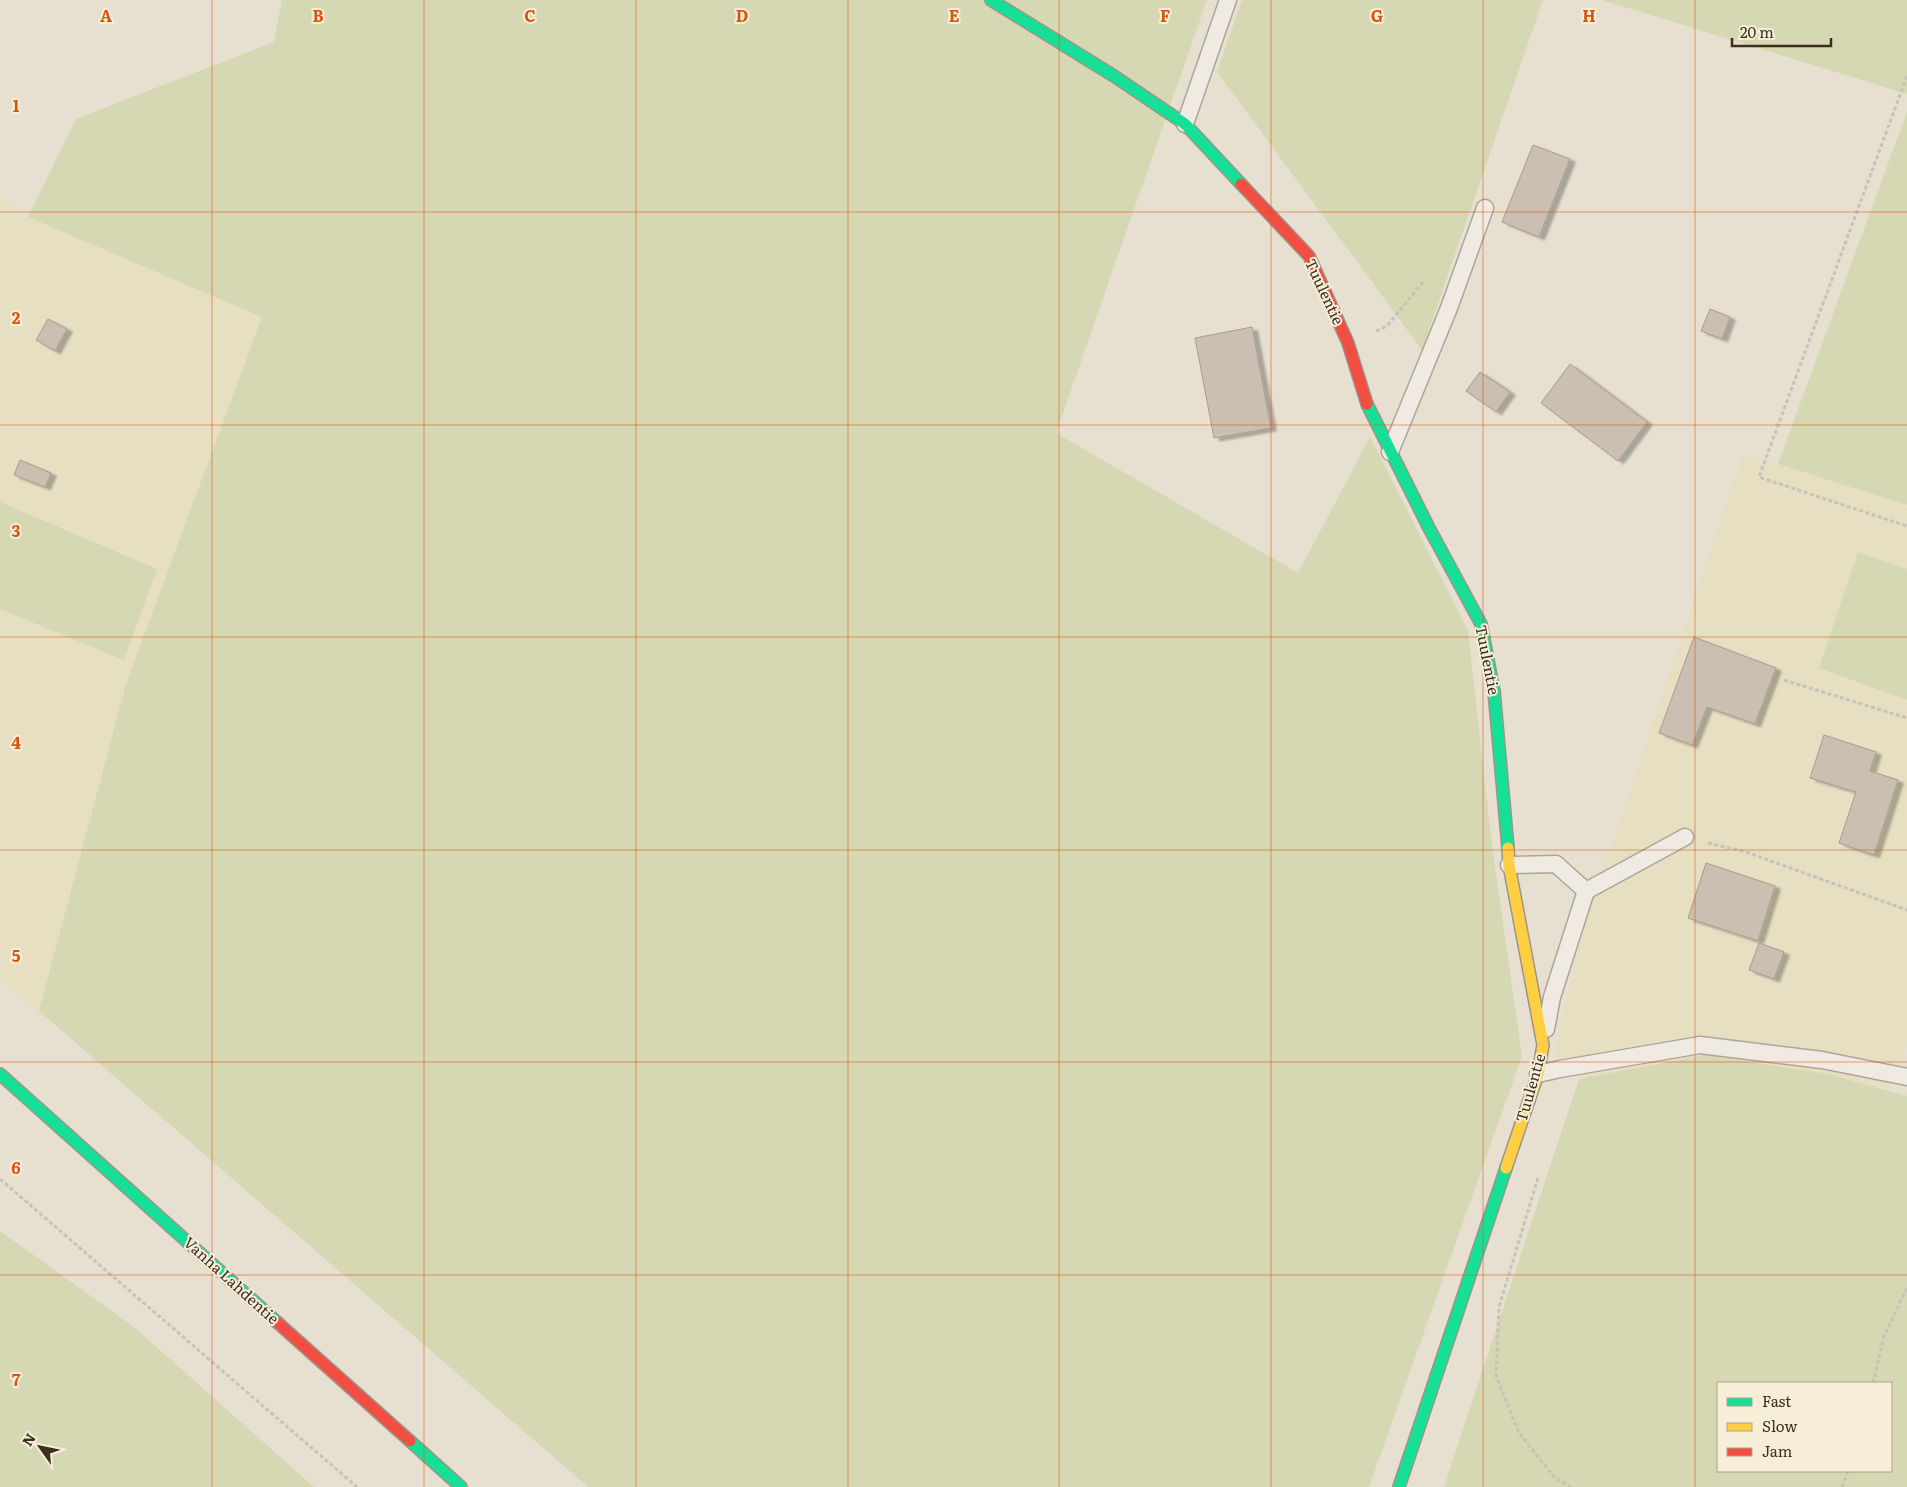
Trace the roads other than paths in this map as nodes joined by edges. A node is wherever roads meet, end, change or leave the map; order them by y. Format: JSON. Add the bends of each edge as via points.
{"nodes":[{"id":1,"x":991,"y":0,"type":"edge"},
{"id":2,"x":1228,"y":0,"type":"edge"},
{"id":3,"x":1185,"y":124,"type":"junction"},
{"id":4,"x":1485,"y":208,"type":"dead end"},
{"id":5,"x":1390,"y":452,"type":"junction"},
{"id":6,"x":1685,"y":837,"type":"road end"},
{"id":7,"x":1509,"y":865,"type":"junction"},
{"id":8,"x":1586,"y":892,"type":"junction"},
{"id":9,"x":1543,"y":1046,"type":"junction"},
{"id":10,"x":0,"y":1074,"type":"edge"},
{"id":11,"x":1538,"y":1074,"type":"junction"},
{"id":12,"x":1907,"y":1077,"type":"edge"},
{"id":13,"x":462,"y":1487,"type":"edge"},
{"id":14,"x":1399,"y":1487,"type":"edge"}],
"edges":[{"from":1,"to":3,"type":"street","name":"Tuulentie"},
{"from":2,"to":3,"type":"lane"},
{"from":3,"to":5,"type":"street","name":"Tuulentie","via":[[1309,256],[1348,343],[1369,410]]},
{"from":4,"to":5,"type":"lane","via":[[1449,308]]},
{"from":5,"to":7,"type":"street","name":"Tuulentie","via":[[1482,624],[1494,691]]},
{"from":6,"to":8,"type":"lane"},
{"from":7,"to":8,"type":"lane","via":[[1556,864]]},
{"from":7,"to":9,"type":"street","name":"Tuulentie"},
{"from":8,"to":9,"type":"lane","via":[[1552,997]]},
{"from":9,"to":11,"type":"street","name":"Tuulentie"},
{"from":10,"to":13,"type":"street","name":"Vanha Lahdentie"},
{"from":11,"to":12,"type":"lane","via":[[1700,1045],[1822,1060]]},
{"from":11,"to":14,"type":"street","name":"Tuulentie"}]}
